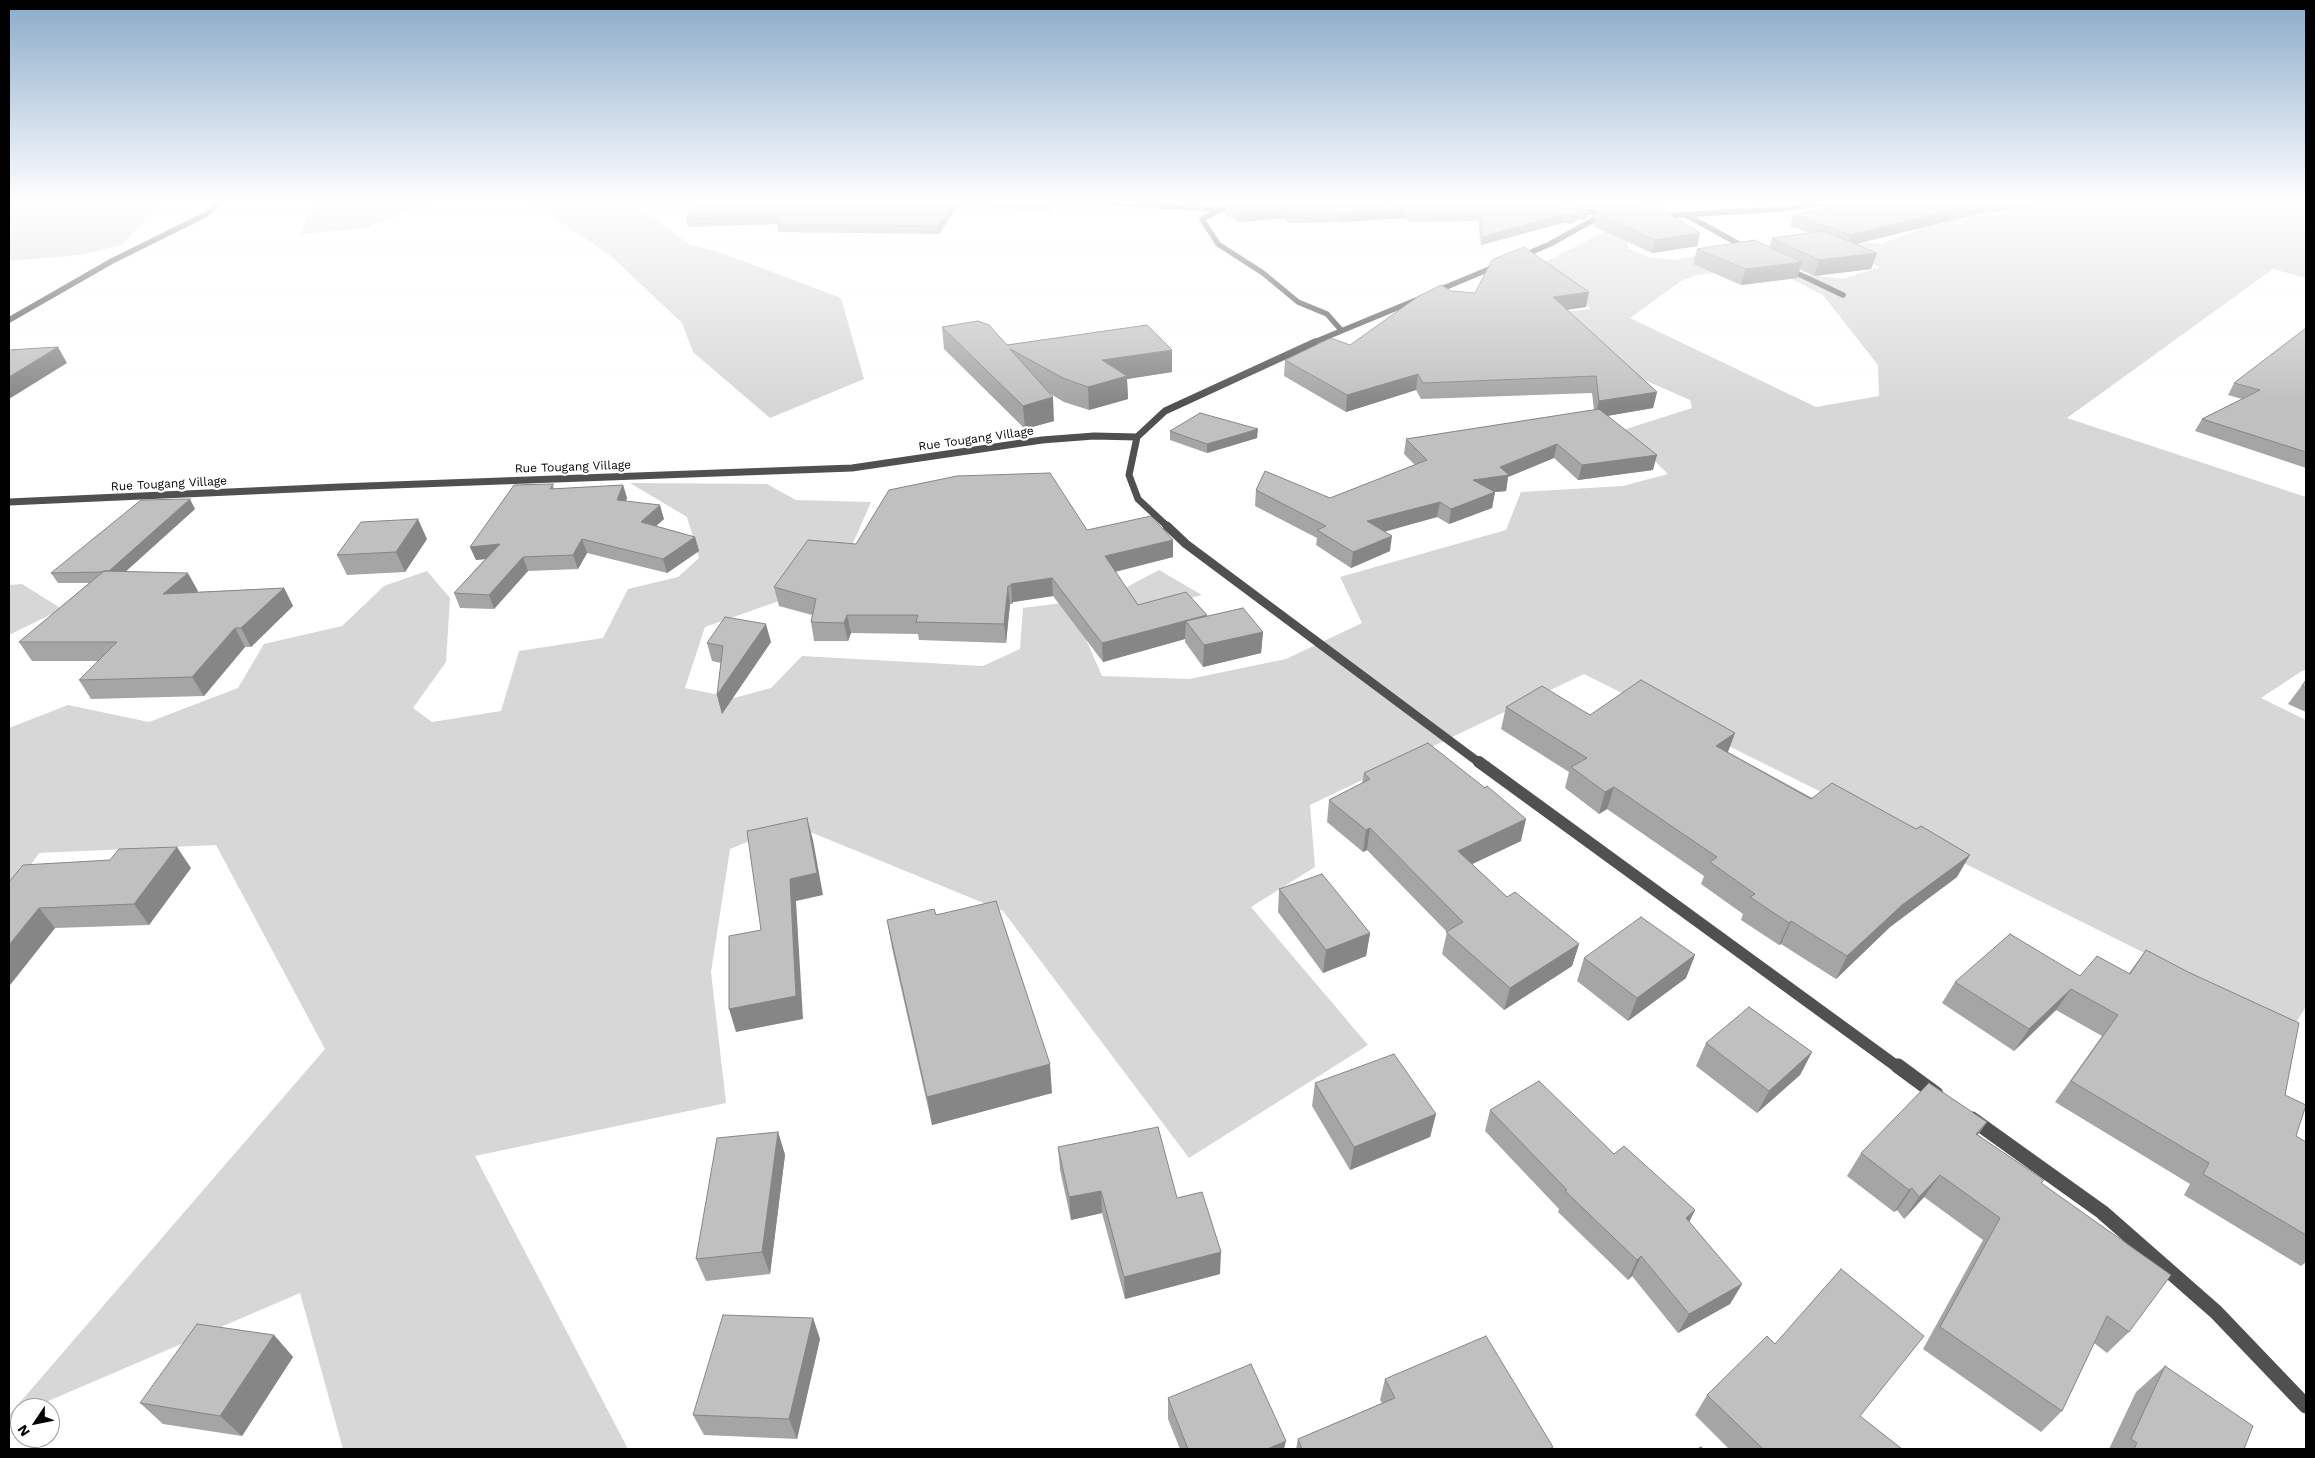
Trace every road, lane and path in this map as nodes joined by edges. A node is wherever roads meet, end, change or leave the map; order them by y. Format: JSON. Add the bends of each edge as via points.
{"nodes":[{"id":1,"x":100,"y":268,"type":"edge"},
{"id":2,"x":1255,"y":268,"type":"edge"},
{"id":3,"x":1492,"y":268,"type":"edge"},
{"id":4,"x":1785,"y":268,"type":"edge"},
{"id":5,"x":1843,"y":295,"type":"dead end"},
{"id":6,"x":9,"y":320,"type":"edge"},
{"id":7,"x":1341,"y":330,"type":"junction"},
{"id":8,"x":1137,"y":437,"type":"junction"},
{"id":9,"x":9,"y":502,"type":"edge"},
{"id":10,"x":2306,"y":1406,"type":"edge"}],
"edges":[{"from":1,"to":6,"type":"street"},
{"from":2,"to":7,"type":"street","via":[[1298,302],[1327,314]]},
{"from":3,"to":7,"type":"street"},
{"from":4,"to":5,"type":"street"},
{"from":7,"to":8,"type":"street","via":[[1165,411]]},
{"from":8,"to":9,"type":"street","name":"Rue Tougang Village","via":[[1042,440],[852,468]]},
{"from":8,"to":10,"type":"street","via":[[1129,475],[1138,499],[1186,544],[1735,950],[2102,1212],[2216,1312]]}]}
